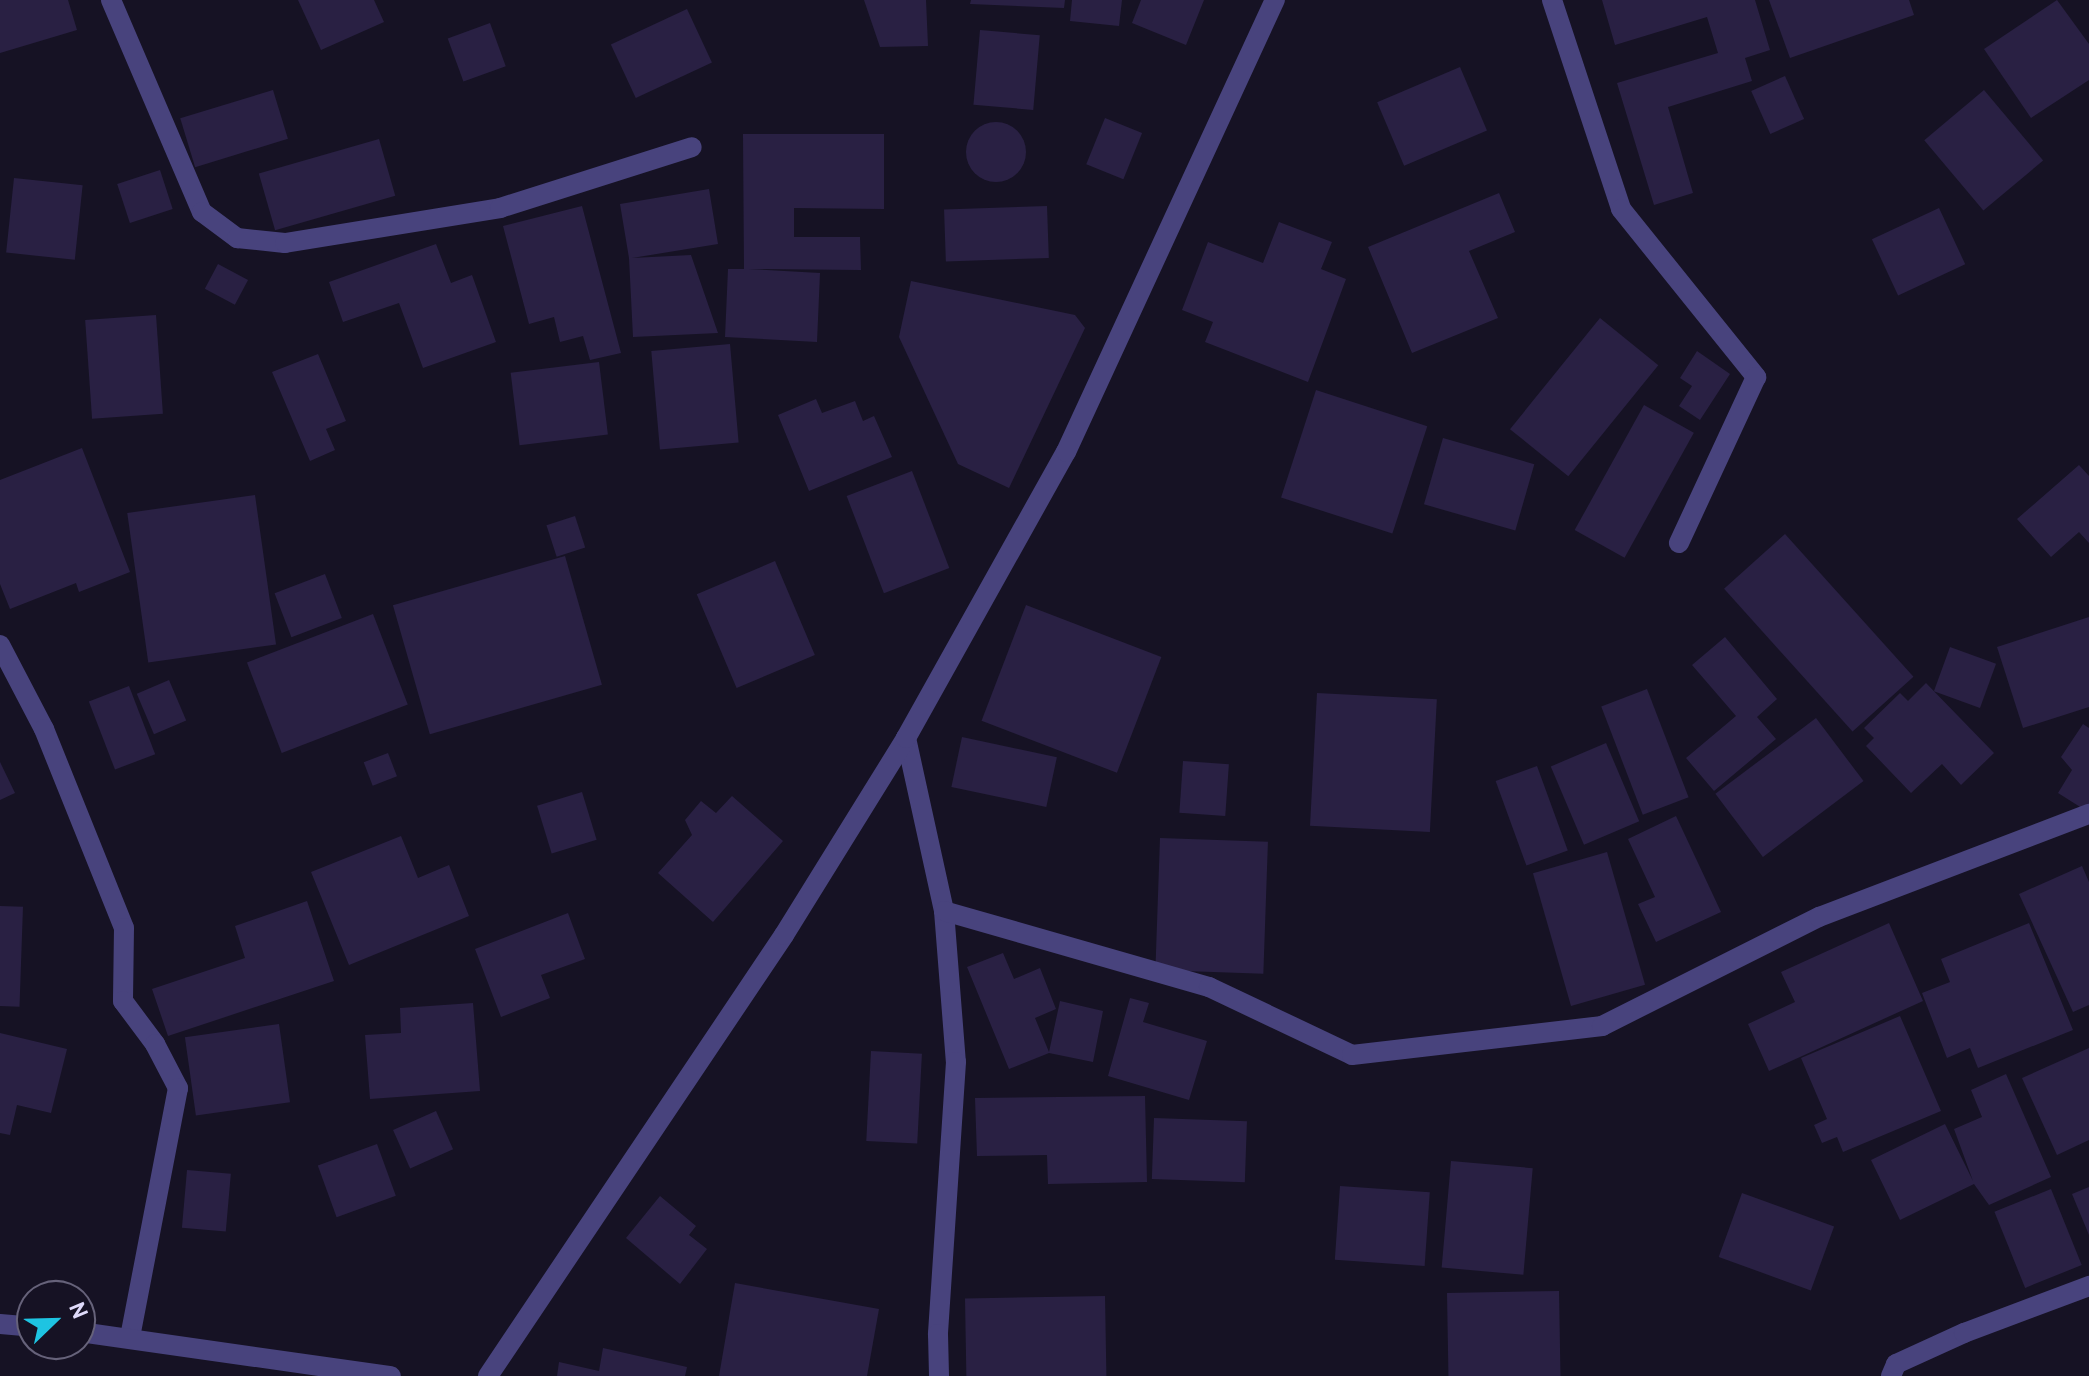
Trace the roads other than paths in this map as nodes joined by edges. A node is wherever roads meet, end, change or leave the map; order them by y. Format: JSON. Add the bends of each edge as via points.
{"nodes":[{"id":1,"x":111,"y":0,"type":"edge"},
{"id":2,"x":1275,"y":0,"type":"edge"},
{"id":3,"x":1552,"y":0,"type":"edge"},
{"id":4,"x":692,"y":147,"type":"dead end"},
{"id":5,"x":1679,"y":543,"type":"dead end"},
{"id":6,"x":0,"y":645,"type":"edge"},
{"id":7,"x":906,"y":738,"type":"junction"},
{"id":8,"x":2089,"y":814,"type":"edge"},
{"id":9,"x":944,"y":911,"type":"junction"},
{"id":10,"x":2089,"y":1286,"type":"edge"},
{"id":11,"x":96,"y":1334,"type":"edge"},
{"id":12,"x":130,"y":1337,"type":"junction"},
{"id":13,"x":391,"y":1376,"type":"edge"},
{"id":14,"x":488,"y":1376,"type":"edge"},
{"id":15,"x":939,"y":1376,"type":"edge"},
{"id":16,"x":1891,"y":1376,"type":"edge"}],
"edges":[{"from":1,"to":4,"type":"street","via":[[202,212],[237,238],[285,243],[500,208]]},
{"from":2,"to":7,"type":"street","via":[[1066,452]]},
{"from":3,"to":5,"type":"street","via":[[1621,209],[1756,377]]},
{"from":6,"to":12,"type":"street","via":[[44,729],[124,928],[123,1001],[155,1044],[178,1088]]},
{"from":7,"to":9,"type":"street"},
{"from":7,"to":14,"type":"street","via":[[784,935]]},
{"from":8,"to":9,"type":"street","via":[[1819,917],[1602,1026],[1352,1055],[1209,987]]},
{"from":9,"to":15,"type":"street","via":[[956,1062]]},
{"from":10,"to":16,"type":"street","via":[[1964,1333],[1896,1364]]},
{"from":11,"to":12,"type":"street"},
{"from":12,"to":13,"type":"street"}]}
